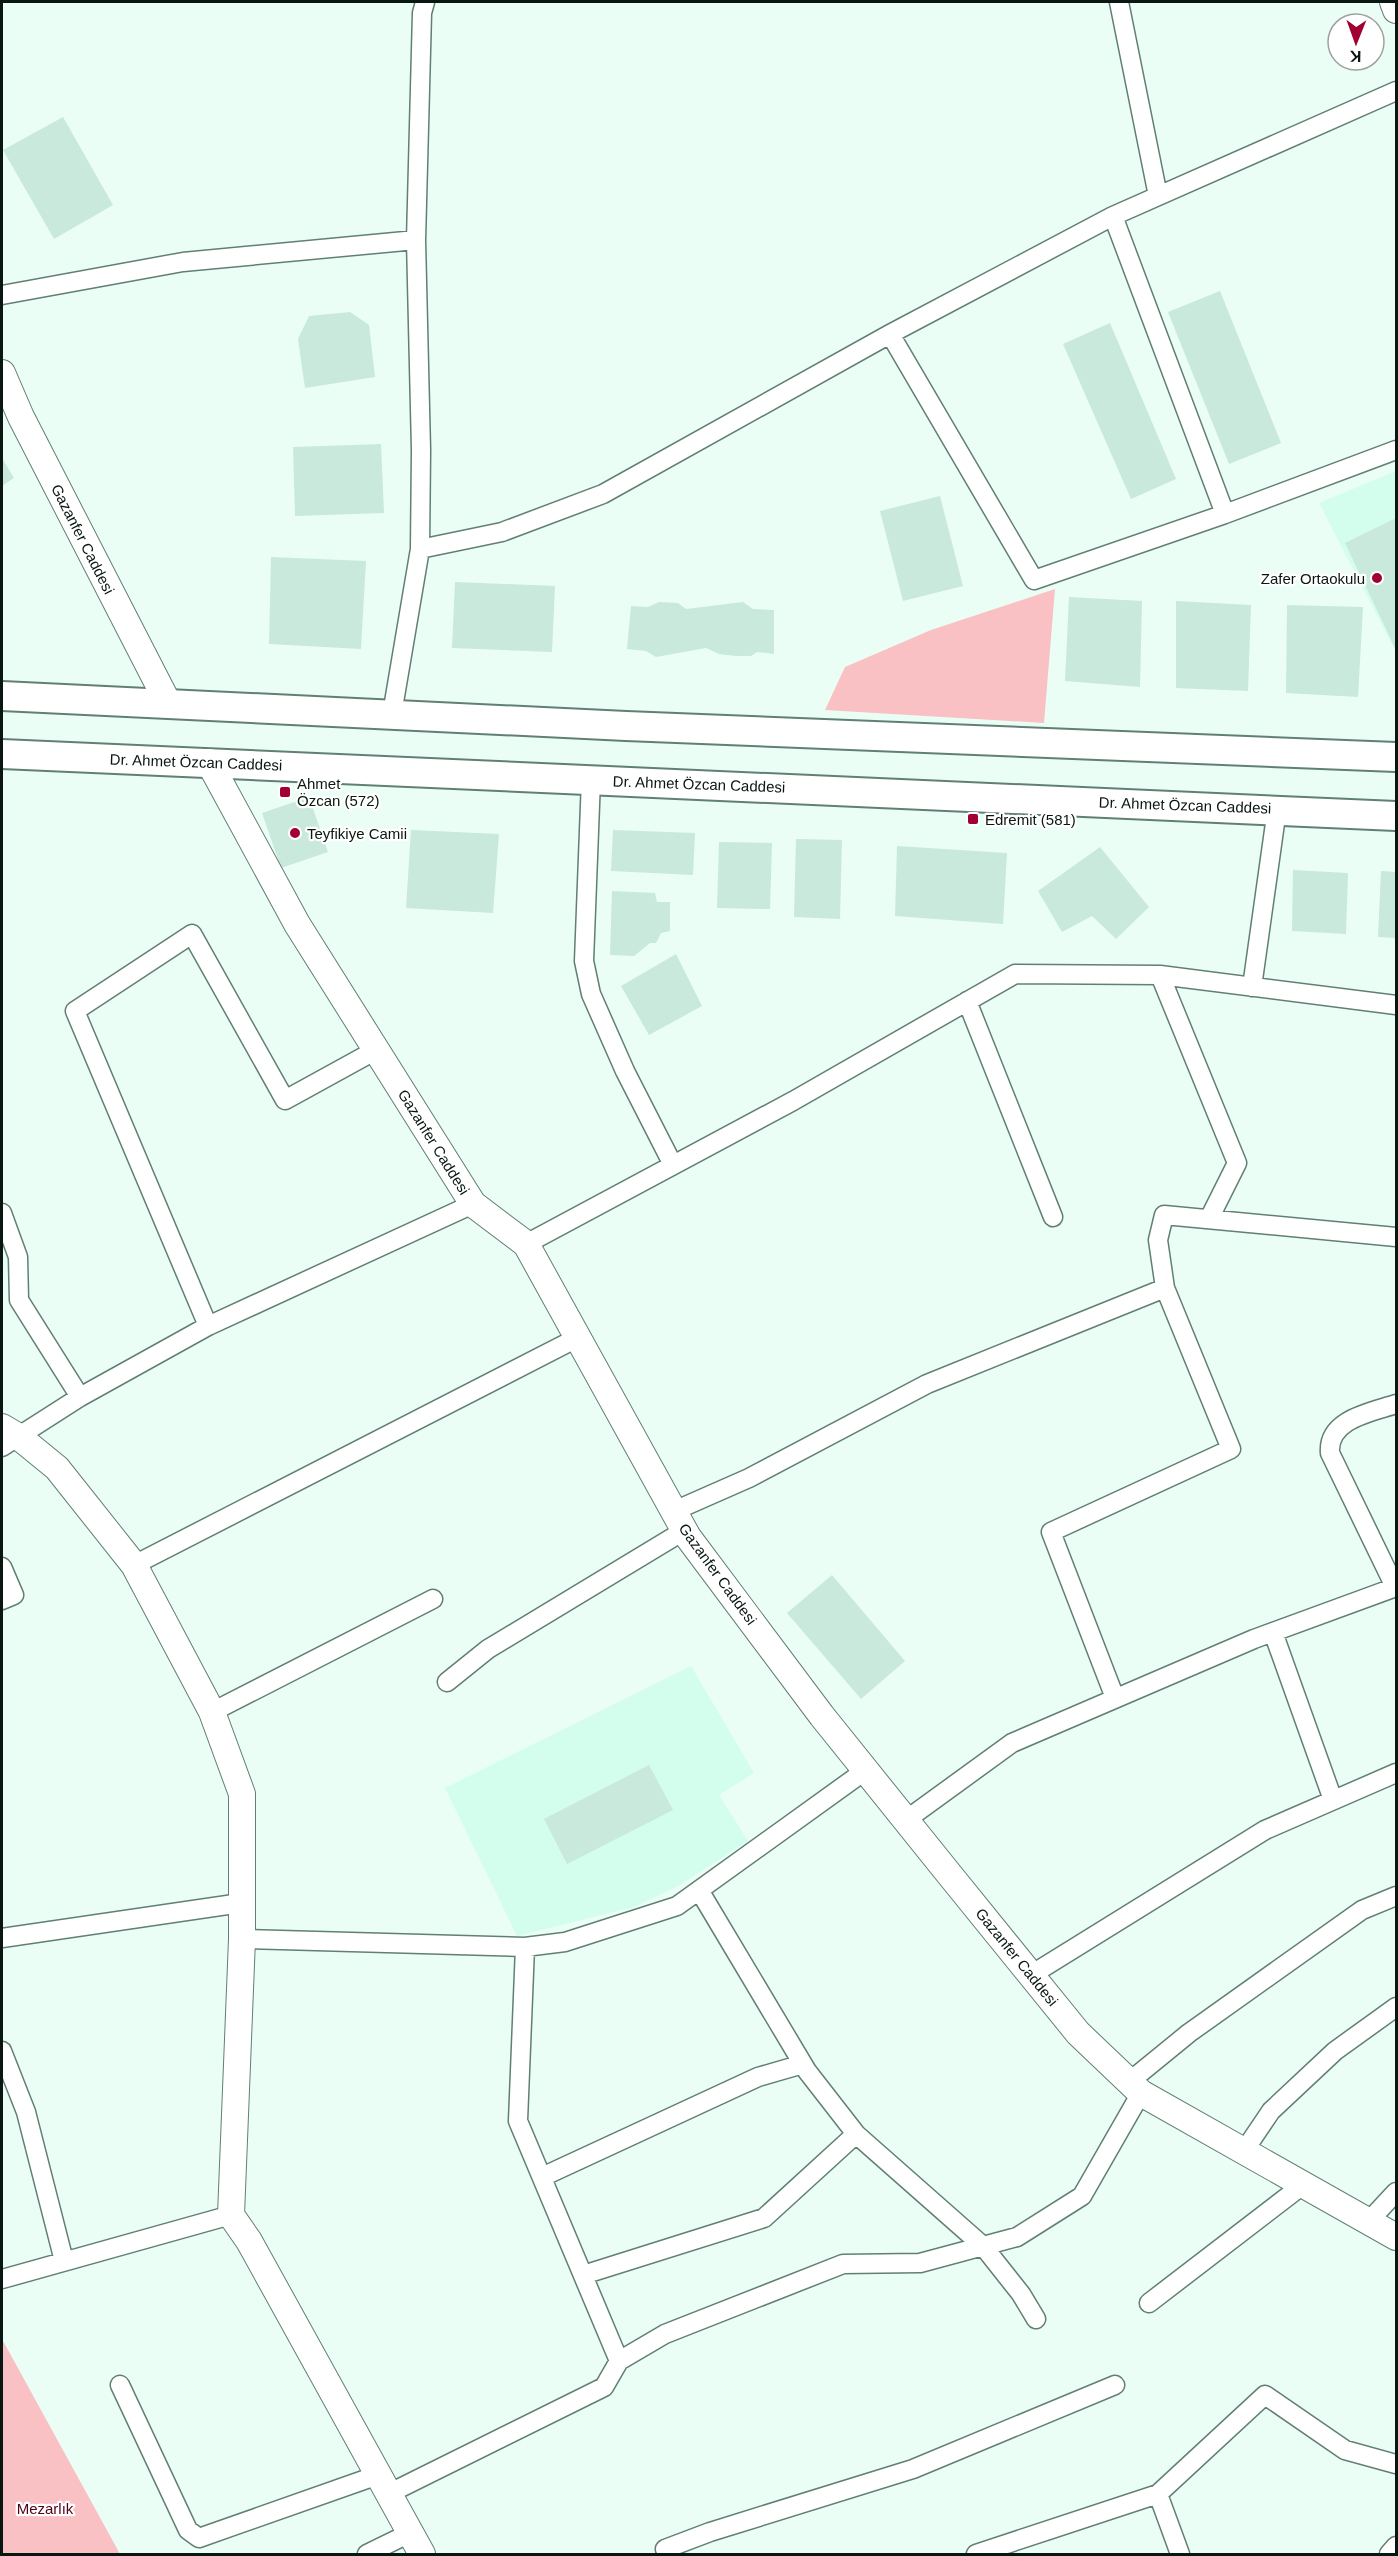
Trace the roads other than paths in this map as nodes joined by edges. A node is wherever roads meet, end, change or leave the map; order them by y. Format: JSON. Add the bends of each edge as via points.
{"nodes":[{"id":1,"x":425,"y":2,"type":"edge"},
{"id":2,"x":1119,"y":2,"type":"edge"},
{"id":3,"x":1394,"y":2,"type":"edge"},
{"id":4,"x":1396,"y":10,"type":"edge"},
{"id":5,"x":1396,"y":91,"type":"edge"},
{"id":6,"x":1158,"y":196,"type":"junction"},
{"id":7,"x":1113,"y":216,"type":"junction"},
{"id":8,"x":416,"y":240,"type":"junction"},
{"id":9,"x":2,"y":295,"type":"edge"},
{"id":10,"x":890,"y":334,"type":"junction"},
{"id":11,"x":2,"y":373,"type":"edge"},
{"id":12,"x":1396,"y":450,"type":"edge"},
{"id":13,"x":1226,"y":514,"type":"junction"},
{"id":14,"x":420,"y":549,"type":"junction"},
{"id":15,"x":2,"y":696,"type":"edge"},
{"id":16,"x":168,"y":703,"type":"junction"},
{"id":17,"x":392,"y":714,"type":"junction"},
{"id":18,"x":2,"y":753,"type":"edge"},
{"id":19,"x":1396,"y":756,"type":"edge"},
{"id":20,"x":209,"y":762,"type":"junction"},
{"id":21,"x":591,"y":779,"type":"junction"},
{"id":22,"x":1277,"y":809,"type":"junction"},
{"id":23,"x":1396,"y":816,"type":"edge"},
{"id":24,"x":1160,"y":975,"type":"junction"},
{"id":25,"x":1251,"y":987,"type":"junction"},
{"id":26,"x":967,"y":1001,"type":"junction"},
{"id":27,"x":1396,"y":1005,"type":"edge"},
{"id":28,"x":376,"y":1050,"type":"junction"},
{"id":29,"x":673,"y":1165,"type":"junction"},
{"id":30,"x":473,"y":1204,"type":"junction"},
{"id":31,"x":2,"y":1214,"type":"edge"},
{"id":32,"x":1053,"y":1217,"type":"dead end"},
{"id":33,"x":1209,"y":1219,"type":"junction"},
{"id":34,"x":1396,"y":1238,"type":"edge"},
{"id":35,"x":526,"y":1244,"type":"junction"},
{"id":36,"x":1165,"y":1288,"type":"junction"},
{"id":37,"x":208,"y":1326,"type":"junction"},
{"id":38,"x":577,"y":1338,"type":"junction"},
{"id":39,"x":80,"y":1397,"type":"junction"},
{"id":40,"x":1396,"y":1404,"type":"edge"},
{"id":41,"x":7,"y":1437,"type":"edge"},
{"id":42,"x":679,"y":1520,"type":"junction"},
{"id":43,"x":134,"y":1565,"type":"junction"},
{"id":44,"x":2,"y":1567,"type":"edge"},
{"id":45,"x":1396,"y":1587,"type":"edge"},
{"id":46,"x":433,"y":1599,"type":"dead end"},
{"id":47,"x":2,"y":1600,"type":"edge"},
{"id":48,"x":1273,"y":1632,"type":"junction"},
{"id":49,"x":447,"y":1682,"type":"dead end"},
{"id":50,"x":1115,"y":1698,"type":"junction"},
{"id":51,"x":212,"y":1712,"type":"junction"},
{"id":52,"x":866,"y":1770,"type":"junction"},
{"id":53,"x":1396,"y":1773,"type":"edge"},
{"id":54,"x":1334,"y":1800,"type":"junction"},
{"id":55,"x":906,"y":1820,"type":"junction"},
{"id":56,"x":699,"y":1890,"type":"junction"},
{"id":57,"x":1396,"y":1896,"type":"edge"},
{"id":58,"x":241,"y":1903,"type":"junction"},
{"id":59,"x":2,"y":1938,"type":"edge"},
{"id":60,"x":242,"y":1939,"type":"junction"},
{"id":61,"x":525,"y":1947,"type":"junction"},
{"id":62,"x":1031,"y":1975,"type":"junction"},
{"id":63,"x":1396,"y":2007,"type":"edge"},
{"id":64,"x":2,"y":2051,"type":"edge"},
{"id":65,"x":803,"y":2064,"type":"junction"},
{"id":66,"x":1135,"y":2088,"type":"junction"},
{"id":67,"x":856,"y":2133,"type":"junction"},
{"id":68,"x":1244,"y":2151,"type":"junction"},
{"id":69,"x":542,"y":2177,"type":"junction"},
{"id":70,"x":1304,"y":2184,"type":"junction"},
{"id":71,"x":1396,"y":2192,"type":"edge"},
{"id":72,"x":231,"y":2215,"type":"junction"},
{"id":73,"x":1369,"y":2221,"type":"junction"},
{"id":74,"x":1396,"y":2236,"type":"edge"},
{"id":75,"x":983,"y":2246,"type":"junction"},
{"id":76,"x":64,"y":2261,"type":"junction"},
{"id":77,"x":583,"y":2275,"type":"junction"},
{"id":78,"x":2,"y":2279,"type":"edge"},
{"id":79,"x":1149,"y":2303,"type":"dead end"},
{"id":80,"x":1036,"y":2319,"type":"dead end"},
{"id":81,"x":619,"y":2361,"type":"junction"},
{"id":82,"x":120,"y":2385,"type":"dead end"},
{"id":83,"x":1115,"y":2385,"type":"dead end"},
{"id":84,"x":1396,"y":2464,"type":"edge"},
{"id":85,"x":383,"y":2484,"type":"junction"},
{"id":86,"x":1158,"y":2494,"type":"junction"},
{"id":87,"x":416,"y":2544,"type":"edge"},
{"id":88,"x":1396,"y":2546,"type":"edge"},
{"id":89,"x":367,"y":2554,"type":"edge"},
{"id":90,"x":667,"y":2554,"type":"edge"},
{"id":91,"x":976,"y":2554,"type":"edge"},
{"id":92,"x":1180,"y":2554,"type":"edge"},
{"id":93,"x":1389,"y":2554,"type":"edge"}],
"edges":[{"from":1,"to":8,"type":"street"},
{"from":2,"to":6,"type":"street"},
{"from":3,"to":4,"type":"street"},
{"from":5,"to":6,"type":"street"},
{"from":6,"to":7,"type":"street"},
{"from":7,"to":10,"type":"street"},
{"from":7,"to":13,"type":"street"},
{"from":8,"to":9,"type":"street","via":[[183,262]]},
{"from":8,"to":14,"type":"street"},
{"from":10,"to":13,"type":"street","via":[[1035,580]]},
{"from":10,"to":14,"type":"street","via":[[603,494],[502,532]]},
{"from":11,"to":16,"type":"street","name":"Gazanfer Caddesi"},
{"from":12,"to":13,"type":"street"},
{"from":14,"to":17,"type":"street"},
{"from":15,"to":16,"type":"main road"},
{"from":16,"to":17,"type":"main road"},
{"from":17,"to":19,"type":"main road"},
{"from":18,"to":20,"type":"main road","name":"Dr. Ahmet Özcan Caddesi"},
{"from":20,"to":21,"type":"main road","name":"Dr. Ahmet Özcan Caddesi"},
{"from":20,"to":28,"type":"street","name":"Gazanfer Caddesi","via":[[297,924]]},
{"from":21,"to":22,"type":"main road","name":"Dr. Ahmet Özcan Caddesi"},
{"from":21,"to":29,"type":"street","via":[[584,961],[591,994]]},
{"from":22,"to":23,"type":"main road","name":"Dr. Ahmet Özcan Caddesi"},
{"from":22,"to":25,"type":"street"},
{"from":24,"to":25,"type":"street"},
{"from":24,"to":26,"type":"street","via":[[1015,974]]},
{"from":24,"to":33,"type":"street","via":[[1236,1163]]},
{"from":25,"to":27,"type":"street"},
{"from":26,"to":29,"type":"street"},
{"from":26,"to":32,"type":"street"},
{"from":28,"to":30,"type":"street","name":"Gazanfer Caddesi"},
{"from":28,"to":37,"type":"street","via":[[285,1100],[192,934],[75,1011]]},
{"from":29,"to":35,"type":"street"},
{"from":30,"to":35,"type":"street","name":"Gazanfer Caddesi"},
{"from":30,"to":37,"type":"street"},
{"from":31,"to":39,"type":"street","via":[[18,1257],[19,1300]]},
{"from":33,"to":34,"type":"street"},
{"from":33,"to":36,"type":"street","via":[[1164,1215],[1158,1240]]},
{"from":35,"to":38,"type":"street","name":"Gazanfer Caddesi"},
{"from":36,"to":42,"type":"street","via":[[927,1384],[749,1478]]},
{"from":36,"to":50,"type":"street","via":[[1231,1449],[1051,1532]]},
{"from":37,"to":39,"type":"street"},
{"from":38,"to":42,"type":"street","name":"Gazanfer Caddesi"},
{"from":38,"to":43,"type":"street"},
{"from":39,"to":41,"type":"street"},
{"from":40,"to":45,"type":"street","via":[[1351,1419],[1333,1432],[1329,1442],[1330,1453]]},
{"from":41,"to":43,"type":"street","via":[[57,1468]]},
{"from":42,"to":49,"type":"street","via":[[488,1649]]},
{"from":42,"to":52,"type":"street","name":"Gazanfer Caddesi"},
{"from":43,"to":51,"type":"street"},
{"from":44,"to":47,"type":"street","via":[[14,1595]]},
{"from":45,"to":48,"type":"street"},
{"from":46,"to":51,"type":"street"},
{"from":48,"to":50,"type":"street"},
{"from":48,"to":54,"type":"street"},
{"from":50,"to":55,"type":"street","via":[[1012,1743]]},
{"from":51,"to":58,"type":"street","via":[[242,1794]]},
{"from":52,"to":55,"type":"street","name":"Gazanfer Caddesi"},
{"from":52,"to":56,"type":"street"},
{"from":53,"to":54,"type":"street"},
{"from":54,"to":62,"type":"street","via":[[1265,1830]]},
{"from":55,"to":62,"type":"street","name":"Gazanfer Caddesi"},
{"from":56,"to":61,"type":"street","via":[[677,1906],[565,1942]]},
{"from":56,"to":65,"type":"street"},
{"from":57,"to":66,"type":"street","via":[[1362,1910],[1189,2033]]},
{"from":58,"to":59,"type":"street"},
{"from":58,"to":60,"type":"street"},
{"from":60,"to":61,"type":"street"},
{"from":60,"to":72,"type":"street"},
{"from":61,"to":69,"type":"street","via":[[518,2121]]},
{"from":62,"to":66,"type":"street","name":"Gazanfer Caddesi","via":[[1078,2033]]},
{"from":63,"to":68,"type":"street","via":[[1335,2051],[1271,2111]]},
{"from":64,"to":76,"type":"street","via":[[26,2112]]},
{"from":65,"to":67,"type":"street"},
{"from":65,"to":69,"type":"street","via":[[758,2077]]},
{"from":66,"to":68,"type":"street","name":"Gazanfer Caddesi"},
{"from":66,"to":75,"type":"street","via":[[1082,2196],[1017,2237]]},
{"from":67,"to":75,"type":"street"},
{"from":67,"to":77,"type":"street","via":[[764,2218]]},
{"from":68,"to":70,"type":"street","name":"Gazanfer Caddesi"},
{"from":69,"to":77,"type":"street"},
{"from":70,"to":73,"type":"street","name":"Gazanfer Caddesi"},
{"from":70,"to":79,"type":"street"},
{"from":71,"to":73,"type":"street"},
{"from":72,"to":76,"type":"street"},
{"from":72,"to":85,"type":"street"},
{"from":73,"to":74,"type":"street","name":"Gazanfer Caddesi"},
{"from":75,"to":80,"type":"street"},
{"from":75,"to":81,"type":"street","via":[[920,2263],[843,2264],[664,2334]]},
{"from":76,"to":78,"type":"street"},
{"from":77,"to":81,"type":"street"},
{"from":81,"to":85,"type":"street","via":[[604,2387]]},
{"from":82,"to":85,"type":"street","via":[[188,2530],[199,2538]]},
{"from":83,"to":90,"type":"street","via":[[913,2469],[710,2532],[665,2549]]},
{"from":84,"to":86,"type":"street","via":[[1345,2450],[1265,2395]]},
{"from":85,"to":87,"type":"street"},
{"from":86,"to":91,"type":"street"},
{"from":86,"to":92,"type":"street"},
{"from":87,"to":89,"type":"street"},
{"from":88,"to":93,"type":"street"}]}
